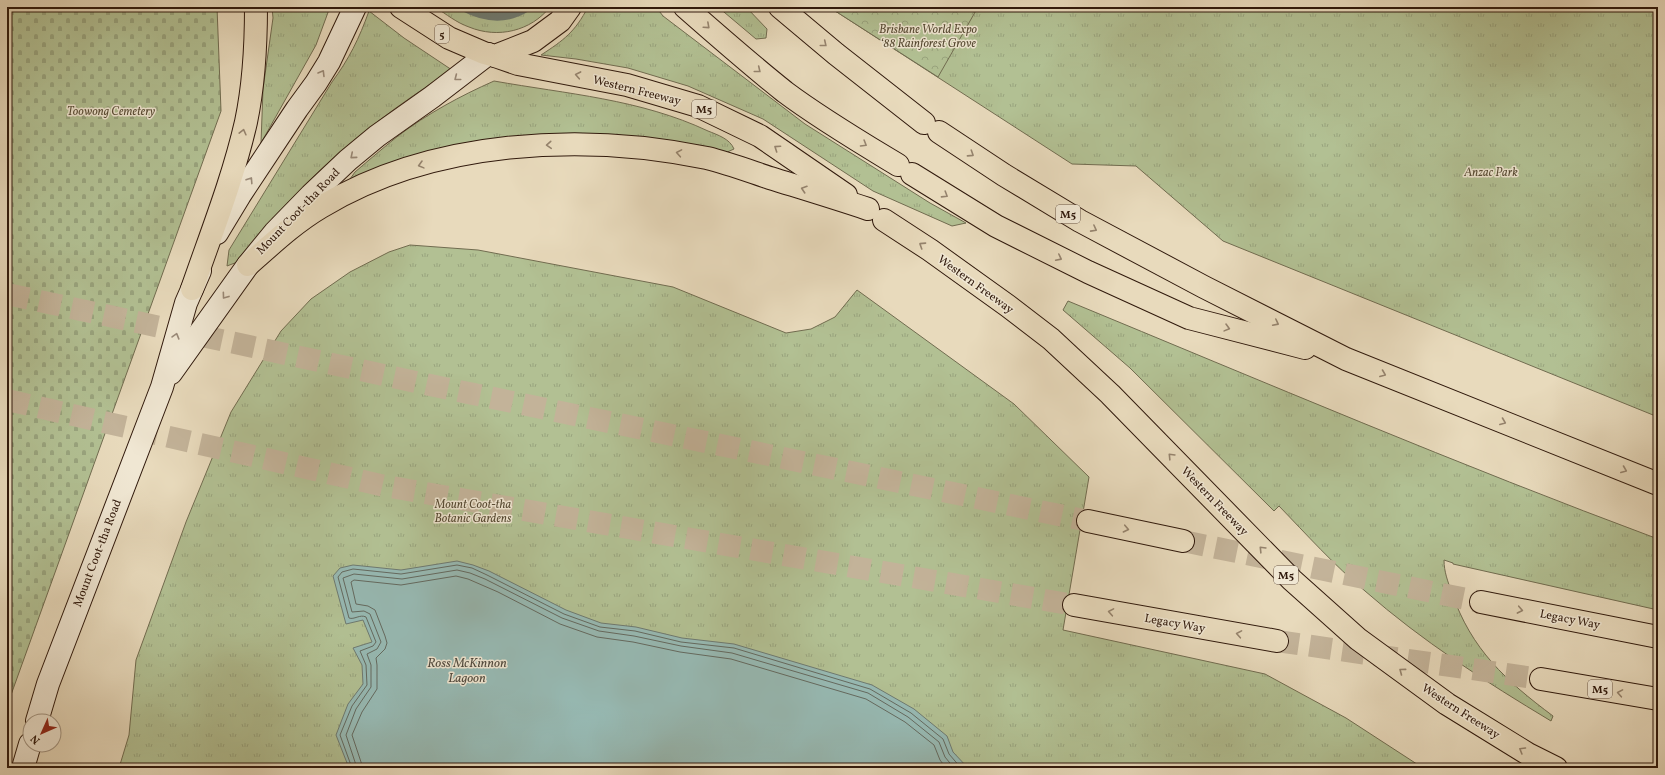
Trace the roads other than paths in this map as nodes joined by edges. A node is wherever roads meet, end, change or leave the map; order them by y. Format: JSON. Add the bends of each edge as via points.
{"nodes":[{"id":1,"x":256,"y":7,"type":"edge"},
{"id":2,"x":355,"y":7,"type":"edge"},
{"id":3,"x":401,"y":7,"type":"edge"},
{"id":4,"x":570,"y":7,"type":"edge"},
{"id":5,"x":685,"y":7,"type":"edge"},
{"id":6,"x":780,"y":7,"type":"edge"},
{"id":7,"x":492,"y":55,"type":"junction"},
{"id":8,"x":874,"y":213,"type":"junction"},
{"id":9,"x":248,"y":265,"type":"junction"},
{"id":10,"x":192,"y":289,"type":"junction"},
{"id":11,"x":1346,"y":359,"type":"junction"},
{"id":12,"x":162,"y":387,"type":"junction"},
{"id":13,"x":1658,"y":484,"type":"edge"},
{"id":14,"x":1088,"y":521,"type":"tunnel mouth"},
{"id":15,"x":1183,"y":541,"type":"tunnel mouth"},
{"id":16,"x":1481,"y":602,"type":"tunnel mouth"},
{"id":17,"x":1074,"y":606,"type":"tunnel mouth"},
{"id":18,"x":1658,"y":637,"type":"edge"},
{"id":19,"x":1277,"y":641,"type":"tunnel mouth"},
{"id":20,"x":1541,"y":679,"type":"tunnel mouth"},
{"id":21,"x":1658,"y":699,"type":"edge"},
{"id":22,"x":39,"y":713,"type":"edge"},
{"id":23,"x":27,"y":753,"type":"edge"},
{"id":24,"x":23,"y":768,"type":"edge"},
{"id":25,"x":1556,"y":768,"type":"edge"}],
"edges":[{"from":10,"to":1,"type":"highway","one_way":true,"via":[[231,179],[246,121],[254,65]]},
{"from":10,"to":2,"type":"main road","name":"Mount Coot-tha Road","one_way":true,"via":[[217,233],[319,78]]},
{"from":3,"to":7,"type":"highway","number":"5","via":[[449,38]]},
{"from":4,"to":7,"type":"highway","via":[[560,21],[534,41]]},
{"from":5,"to":11,"type":"highway","one_way":true,"via":[[786,92],[841,130],[996,226],[1189,318]]},
{"from":6,"to":11,"type":"highway","number":"M5","one_way":true,"via":[[932,128],[1004,176],[1080,221]]},
{"from":8,"to":7,"type":"highway","name":"Western Freeway","number":"M5","one_way":true,"via":[[760,136],[698,106],[627,85],[518,64]]},
{"from":7,"to":9,"type":"main road","name":"Mount Coot-tha Road","one_way":true,"via":[[348,160],[311,194]]},
{"from":8,"to":9,"type":"highway","one_way":true,"via":[[708,158],[628,146],[566,144],[508,147],[456,156],[404,170],[354,190],[303,219]]},
{"from":25,"to":8,"type":"highway","name":"Western Freeway","number":"M5","one_way":true,"via":[[1528,754],[1447,704],[1358,639],[1292,580],[1110,394],[1051,339],[930,250]]},
{"from":9,"to":12,"type":"main road","name":"Mount Coot-tha Road","one_way":true},
{"from":12,"to":10,"type":"main road","name":"Mount Coot-tha Road","one_way":true},
{"from":11,"to":13,"type":"highway","number":"M5","one_way":true},
{"from":12,"to":22,"type":"main road","name":"Mount Coot-tha Road","via":[[48,684]]},
{"from":14,"to":15,"type":"highway","one_way":true},
{"from":16,"to":18,"type":"highway","name":"Legacy Way","one_way":true},
{"from":19,"to":17,"type":"highway","name":"Legacy Way","one_way":true},
{"from":21,"to":20,"type":"highway","number":"M5","one_way":true},
{"from":23,"to":24,"type":"main road"}]}
